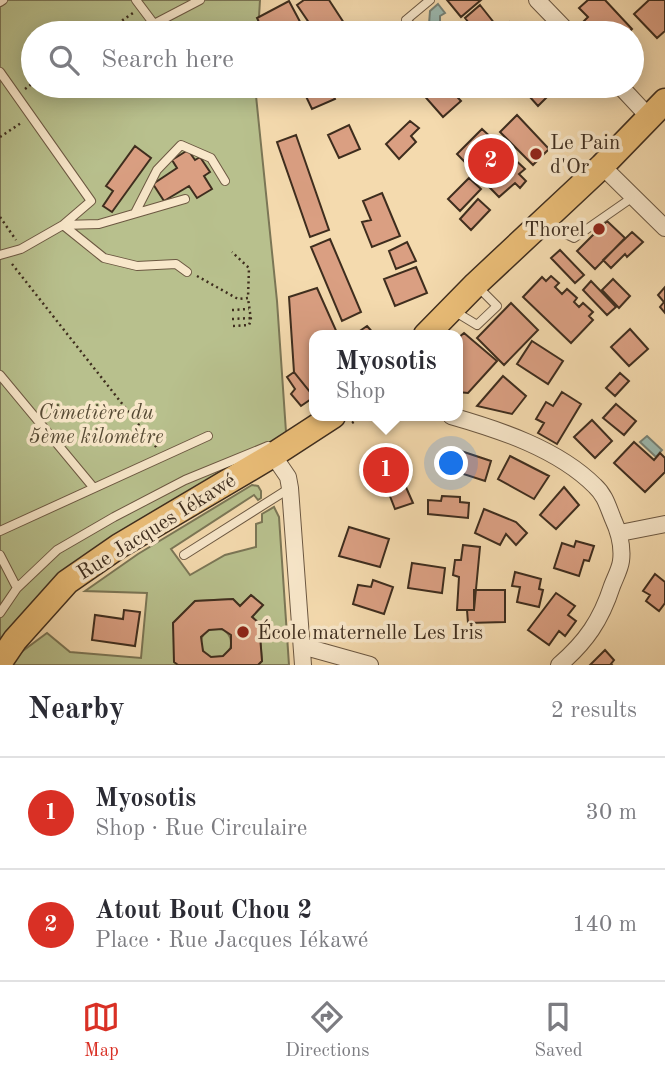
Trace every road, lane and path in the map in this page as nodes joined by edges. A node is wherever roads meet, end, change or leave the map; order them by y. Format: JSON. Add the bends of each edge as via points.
{"nodes":[{"id":1,"x":200,"y":0,"type":"edge"},
{"id":2,"x":430,"y":0,"type":"edge"},
{"id":3,"x":537,"y":0,"type":"edge"},
{"id":4,"x":139,"y":4,"type":"edge"},
{"id":5,"x":118,"y":21,"type":"edge"},
{"id":6,"x":152,"y":21,"type":"edge"},
{"id":7,"x":160,"y":21,"type":"edge"},
{"id":8,"x":407,"y":21,"type":"edge"},
{"id":9,"x":557,"y":21,"type":"edge"},
{"id":10,"x":0,"y":72,"type":"edge"},
{"id":11,"x":639,"y":98,"type":"edge"},
{"id":12,"x":657,"y":109,"type":"edge"},
{"id":13,"x":32,"y":116,"type":"junction"},
{"id":14,"x":0,"y":137,"type":"edge"},
{"id":15,"x":603,"y":166,"type":"junction"},
{"id":16,"x":225,"y":181,"type":"dead end"},
{"id":17,"x":634,"y":197,"type":"junction"},
{"id":18,"x":185,"y":199,"type":"dead end"},
{"id":19,"x":135,"y":213,"type":"junction"},
{"id":20,"x":0,"y":217,"type":"edge"},
{"id":21,"x":542,"y":223,"type":"junction"},
{"id":22,"x":63,"y":225,"type":"junction"},
{"id":23,"x":665,"y":228,"type":"edge"},
{"id":24,"x":21,"y":249,"type":"junction"},
{"id":25,"x":232,"y":252,"type":"dead end"},
{"id":26,"x":2,"y":254,"type":"edge"},
{"id":27,"x":187,"y":272,"type":"joint"},
{"id":28,"x":248,"y":298,"type":"junction"},
{"id":29,"x":250,"y":309,"type":"junction"},
{"id":30,"x":232,"y":310,"type":"dead end"},
{"id":31,"x":251,"y":318,"type":"junction"},
{"id":32,"x":232,"y":319,"type":"dead end"},
{"id":33,"x":233,"y":326,"type":"dead end"},
{"id":34,"x":431,"y":330,"type":"edge"},
{"id":35,"x":0,"y":375,"type":"edge"},
{"id":36,"x":463,"y":420,"type":"edge"},
{"id":37,"x":341,"y":421,"type":"edge"},
{"id":38,"x":208,"y":436,"type":"dead end"},
{"id":39,"x":301,"y":436,"type":"junction"},
{"id":40,"x":273,"y":455,"type":"junction"},
{"id":41,"x":164,"y":456,"type":"junction"},
{"id":42,"x":93,"y":487,"type":"junction"},
{"id":43,"x":290,"y":488,"type":"junction"},
{"id":44,"x":665,"y":524,"type":"edge"},
{"id":45,"x":0,"y":531,"type":"edge"},
{"id":46,"x":620,"y":533,"type":"junction"},
{"id":47,"x":0,"y":555,"type":"edge"},
{"id":48,"x":184,"y":555,"type":"dead end"},
{"id":49,"x":17,"y":587,"type":"junction"},
{"id":50,"x":0,"y":613,"type":"edge"},
{"id":51,"x":302,"y":646,"type":"junction"},
{"id":52,"x":0,"y":662,"type":"edge"},
{"id":53,"x":303,"y":665,"type":"edge"},
{"id":54,"x":370,"y":665,"type":"edge"},
{"id":55,"x":559,"y":665,"type":"edge"}],
"edges":[{"from":1,"to":7,"type":"lane"},
{"from":2,"to":8,"type":"lane"},
{"from":3,"to":9,"type":"street"},
{"from":4,"to":5,"type":"path"},
{"from":4,"to":6,"type":"lane"},
{"from":10,"to":13,"type":"lane"},
{"from":11,"to":12,"type":"street"},
{"from":12,"to":15,"type":"main road"},
{"from":13,"to":14,"type":"path"},
{"from":13,"to":22,"type":"lane","via":[[91,201]]},
{"from":15,"to":17,"type":"street"},
{"from":15,"to":21,"type":"main road"},
{"from":16,"to":19,"type":"lane","via":[[211,158],[181,145],[157,170]]},
{"from":17,"to":21,"type":"lane","via":[[575,238]]},
{"from":17,"to":23,"type":"street"},
{"from":18,"to":19,"type":"lane"},
{"from":19,"to":22,"type":"lane","via":[[99,224]]},
{"from":20,"to":24,"type":"path"},
{"from":21,"to":34,"type":"main road"},
{"from":22,"to":24,"type":"lane"},
{"from":22,"to":27,"type":"lane","via":[[104,258],[137,266],[176,264]]},
{"from":24,"to":26,"type":"lane"},
{"from":25,"to":28,"type":"path","via":[[248,268]]},
{"from":26,"to":41,"type":"path"},
{"from":27,"to":28,"type":"path","via":[[238,299]]},
{"from":28,"to":29,"type":"path"},
{"from":29,"to":30,"type":"path"},
{"from":29,"to":31,"type":"path"},
{"from":31,"to":32,"type":"path"},
{"from":31,"to":33,"type":"path","via":[[249,325]]},
{"from":35,"to":42,"type":"lane"},
{"from":36,"to":46,"type":"street","via":[[520,440],[573,468],[597,487]]},
{"from":37,"to":39,"type":"main road","name":"Rue Jacques Iékawé"},
{"from":38,"to":41,"type":"lane"},
{"from":39,"to":40,"type":"main road","name":"Rue Jacques Iékawé"},
{"from":39,"to":49,"type":"lane","via":[[185,480],[114,517],[57,550]]},
{"from":40,"to":43,"type":"street"},
{"from":40,"to":52,"type":"main road","name":"Rue Jacques Iékawé","via":[[66,582]]},
{"from":41,"to":42,"type":"lane"},
{"from":42,"to":45,"type":"lane"},
{"from":43,"to":48,"type":"lane"},
{"from":43,"to":51,"type":"street"},
{"from":44,"to":46,"type":"street"},
{"from":46,"to":55,"type":"street","via":[[621,561],[599,618],[581,647]]},
{"from":47,"to":49,"type":"lane"},
{"from":49,"to":50,"type":"lane"},
{"from":51,"to":53,"type":"street"},
{"from":51,"to":54,"type":"street"}]}
